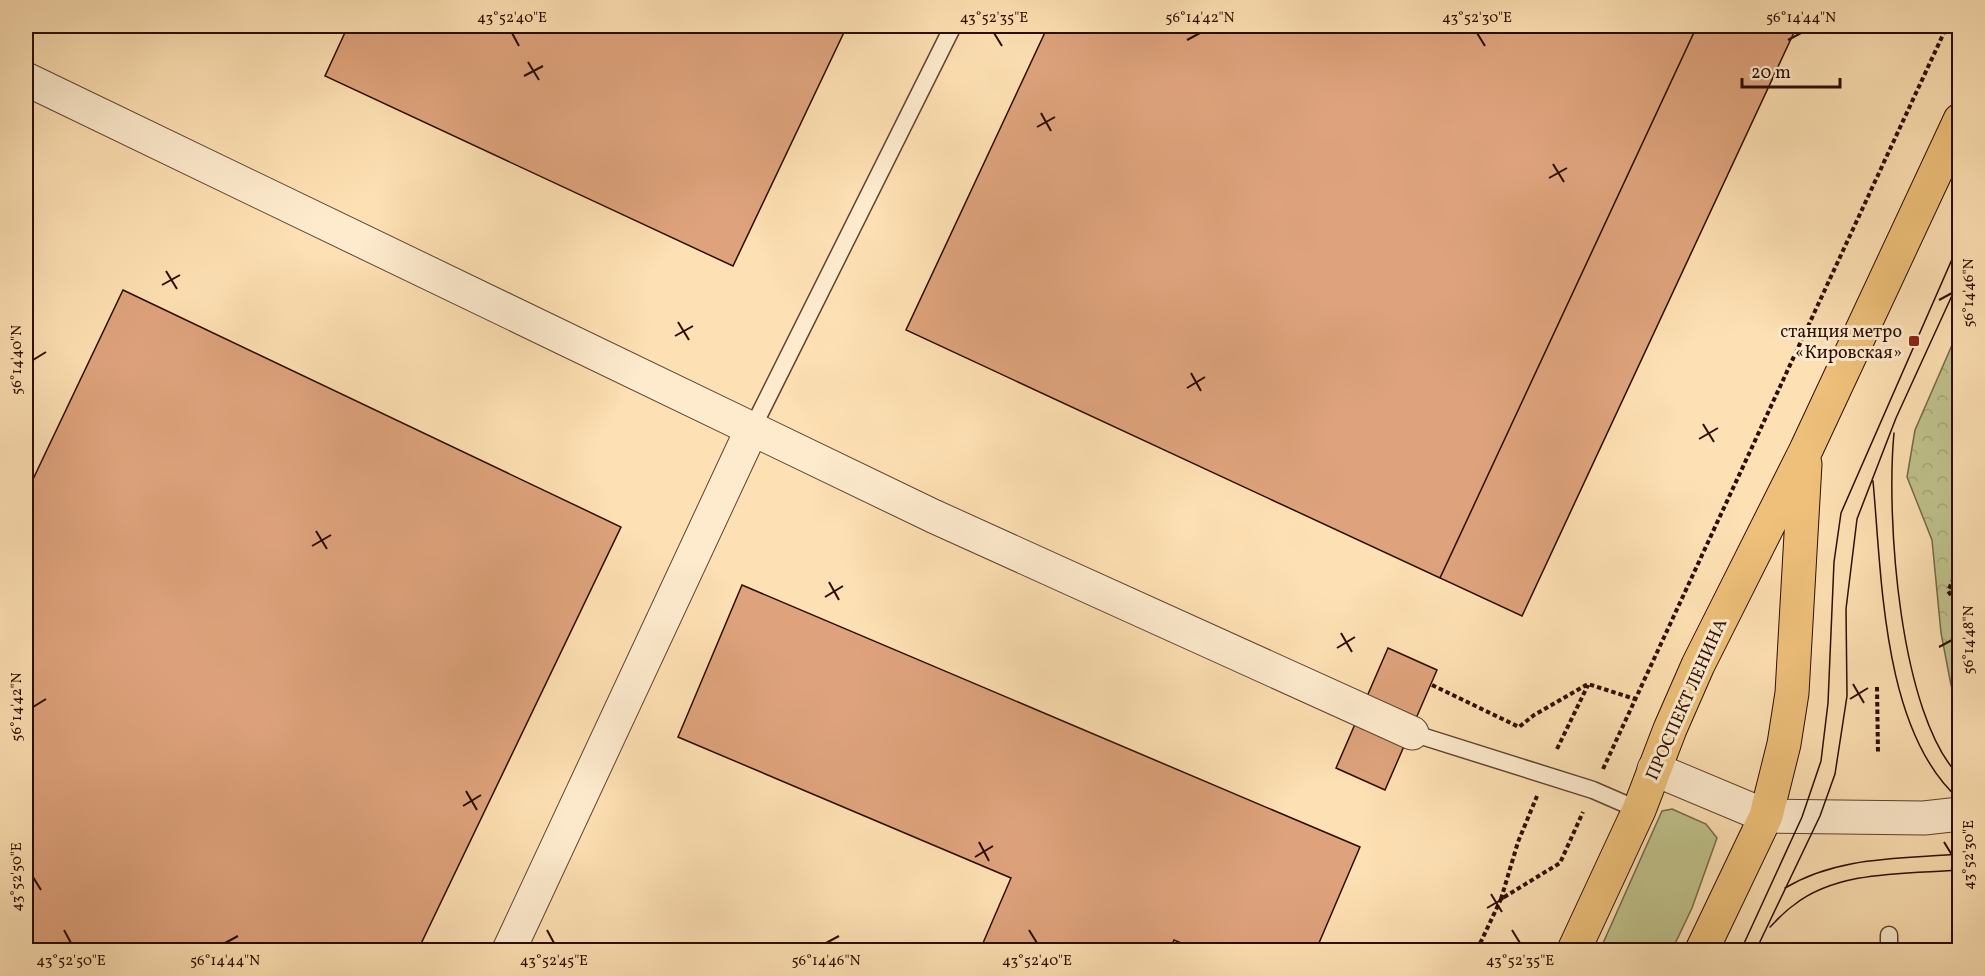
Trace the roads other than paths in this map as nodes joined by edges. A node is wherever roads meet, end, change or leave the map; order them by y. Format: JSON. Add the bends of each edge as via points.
{"nodes":[{"id":1,"x":953,"y":26,"type":"edge"},
{"id":2,"x":26,"y":79,"type":"edge"},
{"id":3,"x":1959,"y":120,"type":"edge"},
{"id":4,"x":752,"y":429,"type":"junction"},
{"id":5,"x":1806,"y":450,"type":"junction"},
{"id":6,"x":1412,"y":733,"type":"joint"},
{"id":7,"x":1654,"y":769,"type":"junction"},
{"id":8,"x":1639,"y":810,"type":"junction"},
{"id":9,"x":1959,"y":814,"type":"edge"},
{"id":10,"x":1766,"y":816,"type":"junction"},
{"id":11,"x":509,"y":951,"type":"edge"},
{"id":12,"x":1574,"y":951,"type":"edge"},
{"id":13,"x":1702,"y":951,"type":"edge"}],
"edges":[{"from":1,"to":4,"type":"lane"},
{"from":2,"to":4,"type":"street"},
{"from":3,"to":5,"type":"main road","name":"ПРОСПЕКТ ЛЕНИНА"},
{"from":4,"to":6,"type":"street","via":[[933,516]]},
{"from":4,"to":11,"type":"street"},
{"from":5,"to":7,"type":"main road","name":"ПРОСПЕКТ ЛЕНИНА","via":[[1698,664]]},
{"from":5,"to":10,"type":"main road","name":"ПРОСПЕКТ ЛЕНИНА","via":[[1792,693]]},
{"from":6,"to":8,"type":"lane","via":[[1593,790]]},
{"from":7,"to":8,"type":"main road","name":"ПРОСПЕКТ ЛЕНИНА"},
{"from":7,"to":10,"type":"street"},
{"from":8,"to":12,"type":"main road","name":"ПРОСПЕКТ ЛЕНИНА"},
{"from":9,"to":10,"type":"street","via":[[1924,818]]},
{"from":10,"to":13,"type":"main road","name":"ПРОСПЕКТ ЛЕНИНА"}]}
